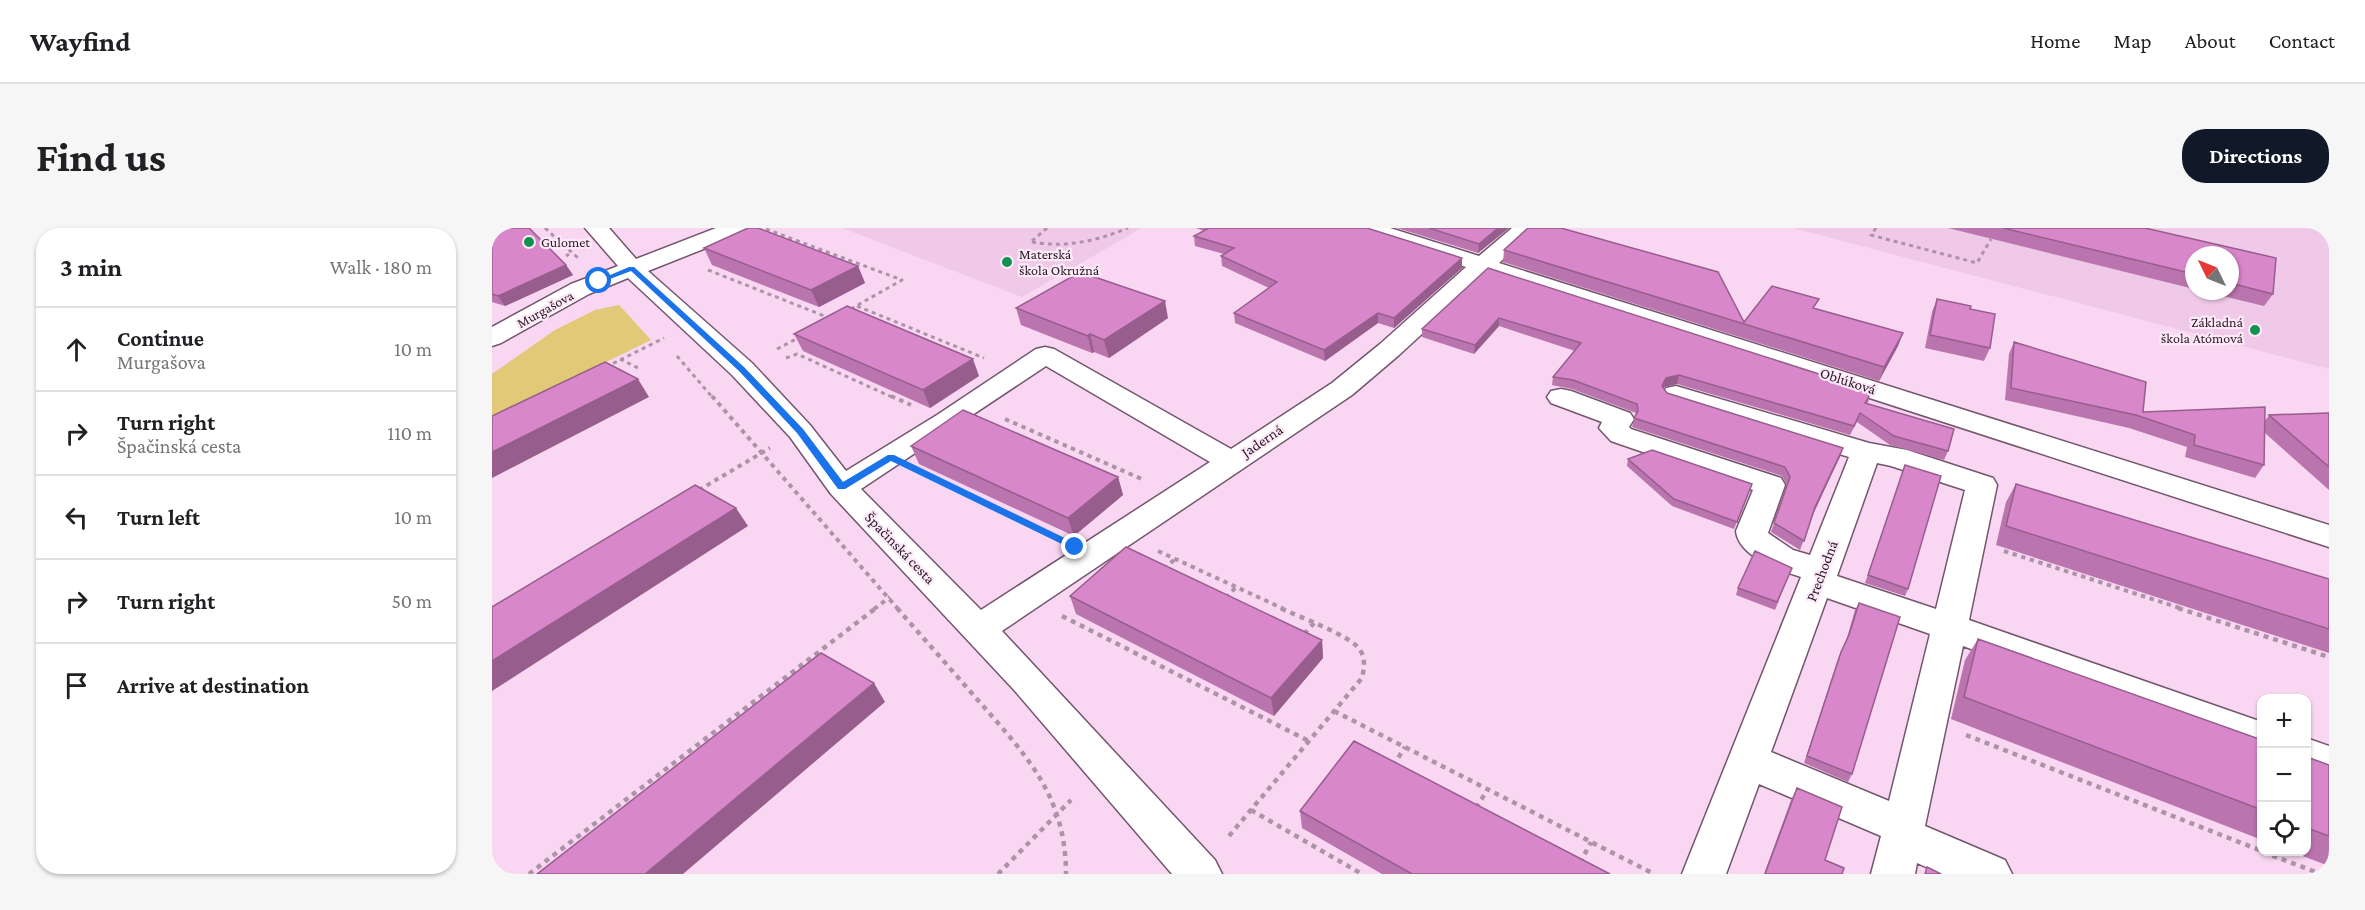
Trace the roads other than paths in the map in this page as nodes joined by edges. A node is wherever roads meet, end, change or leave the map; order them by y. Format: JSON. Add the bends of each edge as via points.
{"nodes":[{"id":1,"x":596,"y":228,"type":"edge"},
{"id":2,"x":736,"y":228,"type":"edge"},
{"id":3,"x":1367,"y":228,"type":"edge"},
{"id":4,"x":1526,"y":228,"type":"edge"},
{"id":5,"x":1482,"y":265,"type":"junction"},
{"id":6,"x":632,"y":269,"type":"junction"},
{"id":7,"x":492,"y":338,"type":"edge"},
{"id":8,"x":1676,"y":394,"type":"edge"},
{"id":9,"x":1561,"y":397,"type":"dead end"},
{"id":10,"x":1866,"y":452,"type":"junction"},
{"id":11,"x":1232,"y":462,"type":"junction"},
{"id":12,"x":842,"y":487,"type":"junction"},
{"id":13,"x":2329,"y":536,"type":"edge"},
{"id":14,"x":1820,"y":577,"type":"junction"},
{"id":15,"x":1950,"y":627,"type":"junction"},
{"id":16,"x":978,"y":628,"type":"junction"},
{"id":17,"x":2257,"y":737,"type":"edge"},
{"id":18,"x":2311,"y":756,"type":"edge"},
{"id":19,"x":1748,"y":761,"type":"junction"},
{"id":20,"x":2329,"y":763,"type":"edge"},
{"id":21,"x":1900,"y":845,"type":"edge"},
{"id":22,"x":1200,"y":874,"type":"edge"},
{"id":23,"x":1704,"y":874,"type":"edge"},
{"id":24,"x":1990,"y":874,"type":"edge"}],
"edges":[{"from":1,"to":6,"type":"street","name":"Špačinská cesta"},
{"from":2,"to":6,"type":"street","name":"Murgašova"},
{"from":3,"to":5,"type":"street","name":"Oblúková"},
{"from":4,"to":5,"type":"street","name":"Jaderná"},
{"from":5,"to":11,"type":"street","name":"Jaderná","via":[[1372,366]]},
{"from":5,"to":13,"type":"street","name":"Oblúková"},
{"from":6,"to":7,"type":"street","name":"Murgašova","via":[[580,289]]},
{"from":6,"to":12,"type":"street","name":"Špačinská cesta","via":[[742,369],[800,431]]},
{"from":8,"to":10,"type":"street"},
{"from":9,"to":14,"type":"street","via":[[1620,418],[1612,428],[1621,435],[1770,485],[1752,531],[1753,538],[1781,558]]},
{"from":10,"to":14,"type":"street","name":"Prechodná"},
{"from":10,"to":15,"type":"street","via":[[1896,457],[1982,485]]},
{"from":11,"to":12,"type":"street","via":[[1045,355]]},
{"from":11,"to":16,"type":"street","name":"Jaderná"},
{"from":12,"to":16,"type":"street","name":"Špačinská cesta"},
{"from":14,"to":15,"type":"street"},
{"from":14,"to":19,"type":"street","name":"Prechodná"},
{"from":15,"to":17,"type":"street"},
{"from":15,"to":21,"type":"street"},
{"from":16,"to":22,"type":"street","name":"Špačinská cesta"},
{"from":18,"to":20,"type":"street"},
{"from":19,"to":21,"type":"street"},
{"from":19,"to":23,"type":"street","name":"Prechodná"},
{"from":21,"to":24,"type":"street"}]}
